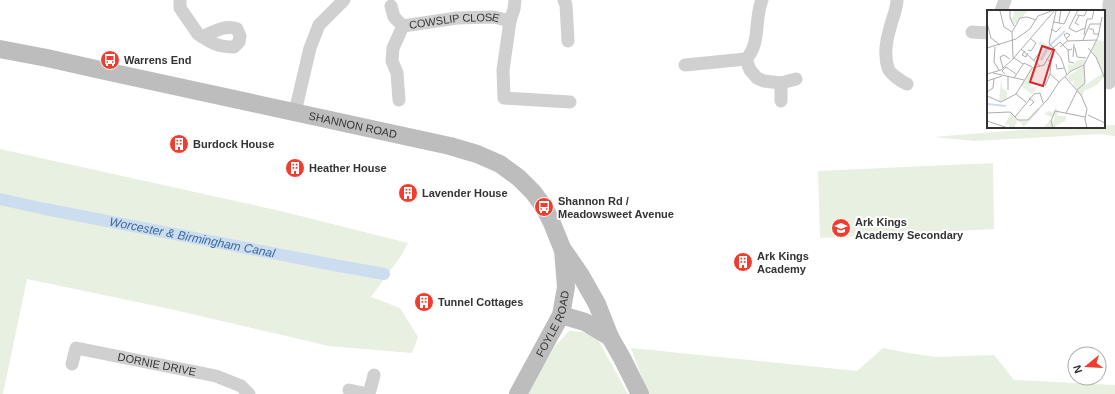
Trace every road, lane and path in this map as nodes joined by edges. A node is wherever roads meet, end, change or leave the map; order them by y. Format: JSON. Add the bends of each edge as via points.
{"nodes":[{"id":1,"x":180,"y":0,"type":"edge"},
{"id":2,"x":343,"y":0,"type":"edge"},
{"id":3,"x":515,"y":0,"type":"edge"},
{"id":4,"x":564,"y":0,"type":"edge"},
{"id":5,"x":762,"y":0,"type":"edge"},
{"id":6,"x":897,"y":0,"type":"edge"},
{"id":7,"x":1005,"y":0,"type":"edge"},
{"id":8,"x":1110,"y":0,"type":"edge"},
{"id":9,"x":391,"y":6,"type":"dead end"},
{"id":10,"x":1001,"y":10,"type":"edge"},
{"id":11,"x":510,"y":20,"type":"junction"},
{"id":12,"x":403,"y":26,"type":"junction"},
{"id":13,"x":972,"y":32,"type":"dead end"},
{"id":14,"x":987,"y":33,"type":"edge"},
{"id":15,"x":202,"y":37,"type":"dead end"},
{"id":16,"x":568,"y":41,"type":"dead end"},
{"id":17,"x":0,"y":49,"type":"edge"},
{"id":18,"x":746,"y":59,"type":"junction"},
{"id":19,"x":685,"y":65,"type":"dead end"},
{"id":20,"x":796,"y":79,"type":"dead end"},
{"id":21,"x":781,"y":83,"type":"junction"},
{"id":22,"x":1109,"y":83,"type":"dead end"},
{"id":23,"x":907,"y":84,"type":"dead end"},
{"id":24,"x":399,"y":100,"type":"dead end"},
{"id":25,"x":781,"y":101,"type":"dead end"},
{"id":26,"x":570,"y":102,"type":"dead end"},
{"id":27,"x":295,"y":112,"type":"junction"},
{"id":28,"x":562,"y":248,"type":"junction"},
{"id":29,"x":566,"y":286,"type":"junction"},
{"id":30,"x":587,"y":288,"type":"junction"},
{"id":31,"x":597,"y":304,"type":"junction"},
{"id":32,"x":561,"y":315,"type":"junction"},
{"id":33,"x":593,"y":327,"type":"junction"},
{"id":34,"x":610,"y":337,"type":"junction"},
{"id":35,"x":72,"y":364,"type":"dead end"},
{"id":36,"x":374,"y":375,"type":"dead end"},
{"id":37,"x":349,"y":390,"type":"dead end"},
{"id":38,"x":249,"y":394,"type":"edge"},
{"id":39,"x":369,"y":394,"type":"edge"},
{"id":40,"x":518,"y":394,"type":"edge"},
{"id":41,"x":640,"y":394,"type":"edge"}],
"edges":[{"from":1,"to":15,"type":"street","via":[[180,8]]},
{"from":2,"to":27,"type":"street","via":[[319,25],[310,48]]},
{"from":3,"to":11,"type":"street"},
{"from":4,"to":16,"type":"street"},
{"from":5,"to":18,"type":"street","via":[[754,48]]},
{"from":6,"to":23,"type":"street","via":[[886,55],[888,70]]},
{"from":7,"to":10,"type":"street"},
{"from":8,"to":22,"type":"street"},
{"from":9,"to":12,"type":"street","via":[[394,17]]},
{"from":11,"to":12,"type":"street","name":"COWSLIP CLOSE","via":[[494,17],[457,18]]},
{"from":11,"to":26,"type":"street","via":[[503,70],[504,98]]},
{"from":12,"to":24,"type":"street","name":"COWSLIP CLOSE","via":[[393,48],[392,61],[397,73]]},
{"from":13,"to":14,"type":"street"},
{"from":17,"to":27,"type":"street","name":"SHANNON ROAD"},
{"from":18,"to":19,"type":"street"},
{"from":18,"to":21,"type":"street","via":[[750,70],[757,78]]},
{"from":20,"to":21,"type":"street"},
{"from":21,"to":25,"type":"street"},
{"from":27,"to":28,"type":"street","name":"SHANNON ROAD","via":[[450,146],[500,164],[533,192],[544,207]]},
{"from":28,"to":29,"type":"street","name":"FOYLE ROAD"},
{"from":28,"to":30,"type":"street","name":"SHANNON ROAD"},
{"from":29,"to":30,"type":"street"},
{"from":29,"to":32,"type":"street","name":"FOYLE ROAD"},
{"from":30,"to":31,"type":"street","name":"SHANNON ROAD"},
{"from":31,"to":33,"type":"street"},
{"from":31,"to":34,"type":"street","name":"SHANNON ROAD"},
{"from":32,"to":33,"type":"street","name":"SHANNON ROAD"},
{"from":32,"to":40,"type":"street","name":"FOYLE ROAD"},
{"from":33,"to":34,"type":"street","name":"SHANNON ROAD"},
{"from":34,"to":41,"type":"street","name":"SHANNON ROAD"},
{"from":35,"to":38,"type":"street","name":"DORNIE DRIVE","via":[[76,348],[216,376],[242,386]]},
{"from":36,"to":39,"type":"street"},
{"from":37,"to":39,"type":"street"}]}
